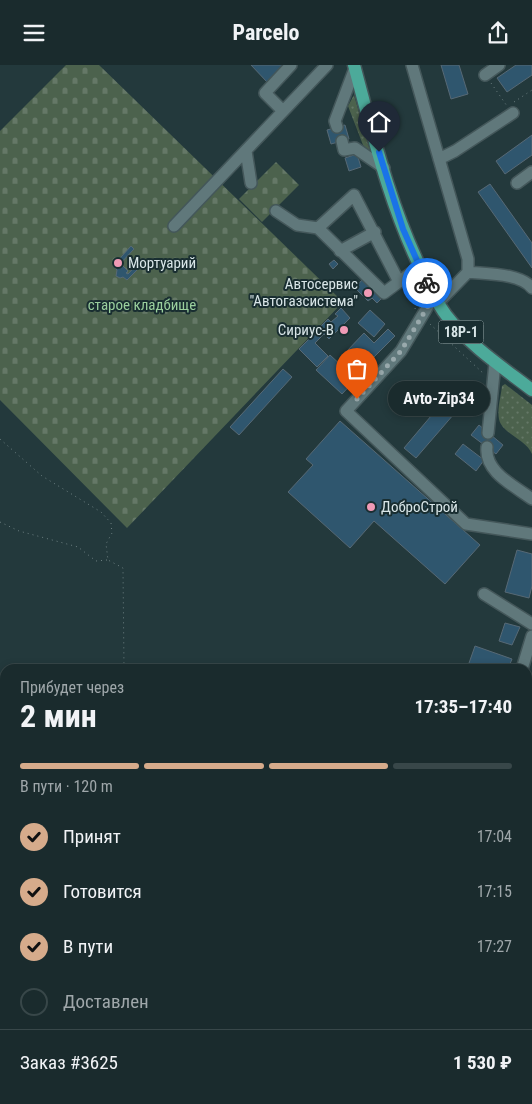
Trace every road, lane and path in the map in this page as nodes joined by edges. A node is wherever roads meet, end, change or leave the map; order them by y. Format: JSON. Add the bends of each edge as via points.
{"nodes":[{"id":1,"x":292,"y":65,"type":"edge"},
{"id":2,"x":412,"y":65,"type":"edge"},
{"id":3,"x":499,"y":65,"type":"edge"},
{"id":4,"x":320,"y":67,"type":"edge"},
{"id":5,"x":354,"y":67,"type":"edge"},
{"id":6,"x":485,"y":75,"type":"joint"},
{"id":7,"x":532,"y":90,"type":"edge"},
{"id":8,"x":283,"y":111,"type":"junction"},
{"id":9,"x":513,"y":113,"type":"dead end"},
{"id":10,"x":337,"y":127,"type":"dead end"},
{"id":11,"x":342,"y":141,"type":"dead end"},
{"id":12,"x":246,"y":151,"type":"junction"},
{"id":13,"x":439,"y":159,"type":"junction"},
{"id":14,"x":384,"y":169,"type":"junction"},
{"id":15,"x":532,"y":172,"type":"edge"},
{"id":16,"x":251,"y":183,"type":"dead end"},
{"id":17,"x":517,"y":183,"type":"dead end"},
{"id":18,"x":276,"y":211,"type":"dead end"},
{"id":19,"x":174,"y":226,"type":"dead end"},
{"id":20,"x":318,"y":228,"type":"junction"},
{"id":21,"x":375,"y":232,"type":"junction"},
{"id":22,"x":340,"y":251,"type":"junction"},
{"id":23,"x":419,"y":267,"type":"junction"},
{"id":24,"x":468,"y":272,"type":"junction"},
{"id":25,"x":399,"y":282,"type":"junction"},
{"id":26,"x":532,"y":288,"type":"edge"},
{"id":27,"x":419,"y":293,"type":"dead end"},
{"id":28,"x":436,"y":299,"type":"junction"},
{"id":29,"x":422,"y":316,"type":"junction"},
{"id":30,"x":495,"y":363,"type":"junction"},
{"id":31,"x":493,"y":383,"type":"junction"},
{"id":32,"x":532,"y":390,"type":"edge"},
{"id":33,"x":488,"y":433,"type":"dead end"},
{"id":34,"x":0,"y":439,"type":"edge"},
{"id":35,"x":487,"y":447,"type":"dead end"},
{"id":36,"x":532,"y":499,"type":"edge"},
{"id":37,"x":0,"y":522,"type":"edge"},
{"id":38,"x":532,"y":534,"type":"edge"},
{"id":39,"x":108,"y":560,"type":"junction"},
{"id":40,"x":484,"y":594,"type":"dead end"},
{"id":41,"x":532,"y":624,"type":"edge"},
{"id":42,"x":532,"y":636,"type":"edge"},
{"id":43,"x":124,"y":664,"type":"edge"},
{"id":44,"x":524,"y":664,"type":"edge"}],
"edges":[{"from":1,"to":8,"type":"street","via":[[265,93]]},
{"from":2,"to":13,"type":"street"},
{"from":3,"to":6,"type":"street"},
{"from":4,"to":8,"type":"street"},
{"from":5,"to":10,"type":"street","via":[[335,121]]},
{"from":5,"to":14,"type":"main road","number":"18Р-1"},
{"from":6,"to":7,"type":"path","via":[[508,107]]},
{"from":8,"to":12,"type":"street"},
{"from":9,"to":13,"type":"street"},
{"from":11,"to":14,"type":"street","via":[[344,150],[355,148]]},
{"from":12,"to":16,"type":"street"},
{"from":12,"to":19,"type":"street"},
{"from":13,"to":24,"type":"street","via":[[468,259]]},
{"from":14,"to":23,"type":"main road","number":"18Р-1"},
{"from":15,"to":17,"type":"street"},
{"from":18,"to":20,"type":"street","via":[[298,225]]},
{"from":20,"to":21,"type":"street","via":[[354,195]]},
{"from":20,"to":22,"type":"street"},
{"from":21,"to":22,"type":"street"},
{"from":21,"to":25,"type":"street"},
{"from":22,"to":25,"type":"street","via":[[384,293]]},
{"from":23,"to":25,"type":"street"},
{"from":23,"to":28,"type":"main road","number":"18Р-1"},
{"from":24,"to":26,"type":"street","via":[[514,279]]},
{"from":24,"to":28,"type":"street"},
{"from":27,"to":29,"type":"path","via":[[414,308]]},
{"from":28,"to":29,"type":"street"},
{"from":28,"to":30,"type":"main road","number":"18Р-1","via":[[460,331]]},
{"from":29,"to":31,"type":"path"},
{"from":29,"to":38,"type":"street","via":[[401,351],[346,411],[466,524]]},
{"from":30,"to":31,"type":"street"},
{"from":30,"to":32,"type":"main road","number":"18Р-1"},
{"from":31,"to":33,"type":"street"},
{"from":34,"to":39,"type":"path","via":[[42,476],[101,511],[110,523],[112,533],[106,544]]},
{"from":35,"to":36,"type":"street","via":[[486,453],[494,471]]},
{"from":37,"to":39,"type":"path","via":[[19,531],[78,547],[96,561]]},
{"from":39,"to":43,"type":"path","via":[[123,568]]},
{"from":40,"to":41,"type":"street"},
{"from":42,"to":44,"type":"street"}]}
